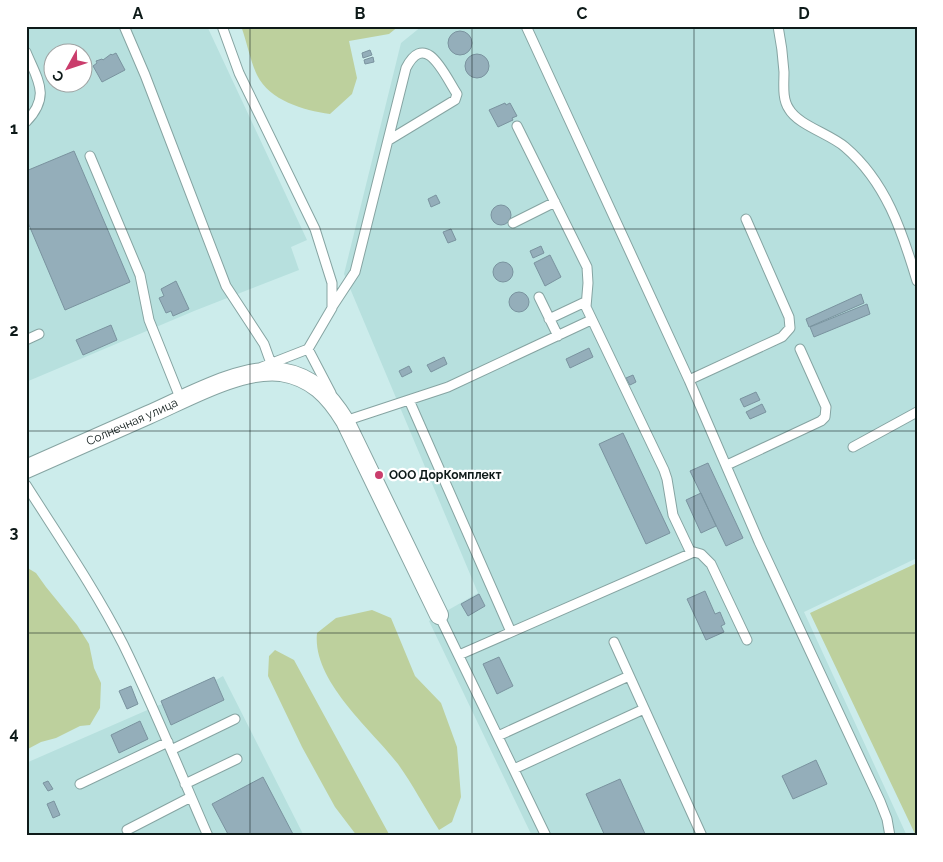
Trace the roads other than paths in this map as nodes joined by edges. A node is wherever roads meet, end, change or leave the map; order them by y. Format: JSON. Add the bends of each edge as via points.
{"nodes":[{"id":1,"x":124,"y":26,"type":"edge"},
{"id":2,"x":222,"y":26,"type":"edge"},
{"id":3,"x":526,"y":26,"type":"edge"},
{"id":4,"x":778,"y":26,"type":"edge"},
{"id":5,"x":26,"y":52,"type":"edge"},
{"id":6,"x":26,"y":122,"type":"edge"},
{"id":7,"x":517,"y":126,"type":"dead end"},
{"id":8,"x":389,"y":140,"type":"junction"},
{"id":9,"x":90,"y":156,"type":"dead end"},
{"id":10,"x":555,"y":202,"type":"junction"},
{"id":11,"x":746,"y":219,"type":"dead end"},
{"id":12,"x":513,"y":223,"type":"dead end"},
{"id":13,"x":917,"y":281,"type":"edge"},
{"id":14,"x":539,"y":297,"type":"dead end"},
{"id":15,"x":585,"y":302,"type":"junction"},
{"id":16,"x":332,"y":308,"type":"junction"},
{"id":17,"x":549,"y":319,"type":"junction"},
{"id":18,"x":591,"y":320,"type":"junction"},
{"id":19,"x":40,"y":334,"type":"dead end"},
{"id":20,"x":558,"y":336,"type":"junction"},
{"id":21,"x":26,"y":340,"type":"edge"},
{"id":22,"x":800,"y":348,"type":"dead end"},
{"id":23,"x":308,"y":349,"type":"junction"},
{"id":24,"x":273,"y":368,"type":"junction"},
{"id":25,"x":689,"y":380,"type":"junction"},
{"id":26,"x":181,"y":400,"type":"junction"},
{"id":27,"x":409,"y":400,"type":"junction"},
{"id":28,"x":917,"y":412,"type":"edge"},
{"id":29,"x":345,"y":421,"type":"junction"},
{"id":30,"x":853,"y":447,"type":"dead end"},
{"id":31,"x":727,"y":464,"type":"junction"},
{"id":32,"x":26,"y":469,"type":"edge"},
{"id":33,"x":26,"y":485,"type":"edge"},
{"id":34,"x":691,"y":553,"type":"junction"},
{"id":35,"x":439,"y":616,"type":"joint"},
{"id":36,"x":511,"y":632,"type":"junction"},
{"id":37,"x":747,"y":640,"type":"dead end"},
{"id":38,"x":614,"y":642,"type":"dead end"},
{"id":39,"x":459,"y":655,"type":"junction"},
{"id":40,"x":629,"y":676,"type":"junction"},
{"id":41,"x":644,"y":709,"type":"junction"},
{"id":42,"x":235,"y":720,"type":"dead end"},
{"id":43,"x":498,"y":736,"type":"junction"},
{"id":44,"x":170,"y":746,"type":"junction"},
{"id":45,"x":236,"y":759,"type":"dead end"},
{"id":46,"x":514,"y":769,"type":"junction"},
{"id":47,"x":80,"y":784,"type":"dead end"},
{"id":48,"x":186,"y":784,"type":"junction"},
{"id":49,"x":191,"y":798,"type":"junction"},
{"id":50,"x":127,"y":830,"type":"dead end"},
{"id":51,"x":208,"y":836,"type":"edge"},
{"id":52,"x":546,"y":836,"type":"edge"},
{"id":53,"x":702,"y":836,"type":"edge"},
{"id":54,"x":890,"y":836,"type":"edge"}],
"edges":[{"from":1,"to":24,"type":"lane","via":[[226,286],[264,344]]},
{"from":2,"to":16,"type":"lane","via":[[239,73],[315,229],[332,283]]},
{"from":3,"to":25,"type":"lane"},
{"from":4,"to":13,"type":"lane","via":[[784,96],[788,108],[802,123],[846,148],[876,182],[894,212]]},
{"from":5,"to":6,"type":"lane","via":[[40,88],[40,102]]},
{"from":7,"to":10,"type":"lane"},
{"from":8,"to":8,"type":"lane","via":[[406,68],[415,56],[423,52],[428,54],[435,60],[456,97]]},
{"from":8,"to":16,"type":"lane","via":[[355,272]]},
{"from":9,"to":26,"type":"lane","via":[[140,275],[149,320]]},
{"from":10,"to":12,"type":"lane"},
{"from":10,"to":15,"type":"lane","via":[[587,267]]},
{"from":11,"to":25,"type":"lane","via":[[789,317],[790,328],[782,337]]},
{"from":14,"to":17,"type":"lane"},
{"from":15,"to":17,"type":"lane"},
{"from":15,"to":18,"type":"lane"},
{"from":16,"to":23,"type":"lane"},
{"from":17,"to":20,"type":"lane"},
{"from":18,"to":20,"type":"lane"},
{"from":18,"to":34,"type":"lane","via":[[664,470],[673,515]]},
{"from":19,"to":21,"type":"lane"},
{"from":20,"to":27,"type":"lane","via":[[448,387]]},
{"from":22,"to":31,"type":"lane","via":[[826,407],[825,416]]},
{"from":23,"to":24,"type":"lane"},
{"from":23,"to":29,"type":"lane"},
{"from":24,"to":26,"type":"street","name":"Солнечная улица","via":[[240,376]]},
{"from":24,"to":29,"type":"street","name":"Солнечная улица","via":[[300,378],[327,394]]},
{"from":25,"to":31,"type":"lane"},
{"from":26,"to":32,"type":"street","name":"Солнечная улица"},
{"from":27,"to":29,"type":"lane"},
{"from":27,"to":36,"type":"lane"},
{"from":28,"to":30,"type":"lane"},
{"from":29,"to":35,"type":"street","name":"Солнечная улица"},
{"from":31,"to":54,"type":"lane","via":[[759,542],[880,801]]},
{"from":33,"to":44,"type":"lane","via":[[110,620]]},
{"from":34,"to":36,"type":"lane"},
{"from":34,"to":37,"type":"lane","via":[[701,554],[711,564]]},
{"from":35,"to":39,"type":"lane"},
{"from":36,"to":39,"type":"lane"},
{"from":38,"to":40,"type":"lane"},
{"from":39,"to":43,"type":"lane"},
{"from":40,"to":41,"type":"lane"},
{"from":40,"to":43,"type":"lane"},
{"from":41,"to":46,"type":"lane"},
{"from":41,"to":53,"type":"lane"},
{"from":42,"to":44,"type":"lane"},
{"from":43,"to":46,"type":"lane"},
{"from":44,"to":47,"type":"lane"},
{"from":44,"to":48,"type":"lane"},
{"from":45,"to":48,"type":"lane"},
{"from":46,"to":52,"type":"lane"},
{"from":48,"to":49,"type":"lane"},
{"from":49,"to":50,"type":"lane"},
{"from":49,"to":51,"type":"lane"}]}
